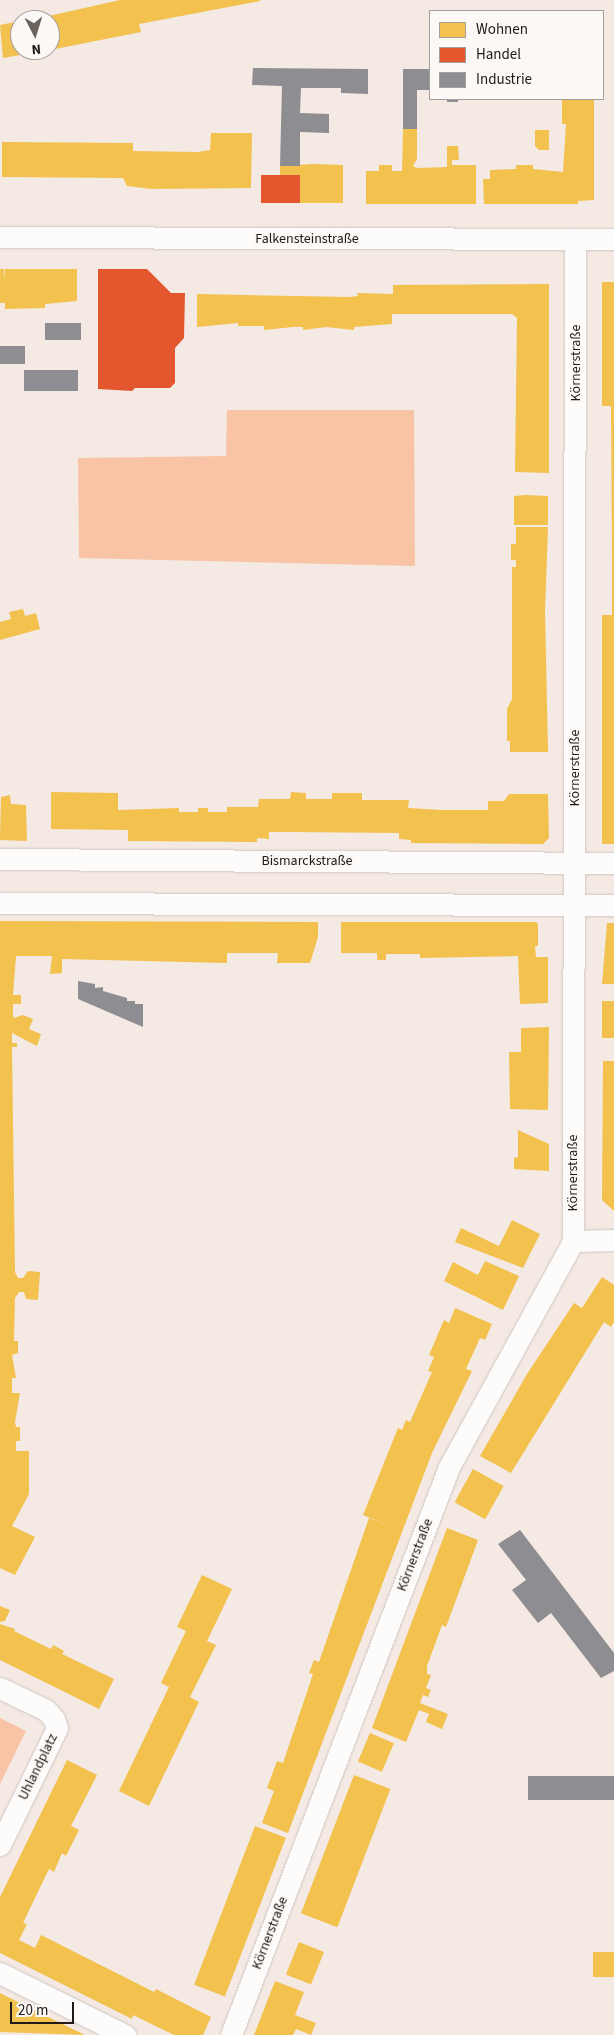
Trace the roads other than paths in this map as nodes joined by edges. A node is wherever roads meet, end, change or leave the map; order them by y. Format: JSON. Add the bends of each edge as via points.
{"nodes":[{"id":1,"x":0,"y":237,"type":"edge"},
{"id":2,"x":614,"y":238,"type":"edge"},
{"id":3,"x":576,"y":239,"type":"junction"},
{"id":4,"x":0,"y":859,"type":"edge"},
{"id":5,"x":574,"y":862,"type":"junction"},
{"id":6,"x":614,"y":863,"type":"edge"},
{"id":7,"x":0,"y":903,"type":"edge"},
{"id":8,"x":573,"y":905,"type":"junction"},
{"id":9,"x":614,"y":905,"type":"edge"},
{"id":10,"x":614,"y":1240,"type":"edge"},
{"id":11,"x":573,"y":1241,"type":"junction"},
{"id":12,"x":0,"y":1688,"type":"edge"},
{"id":13,"x":0,"y":1845,"type":"edge"},
{"id":14,"x":0,"y":1973,"type":"edge"},
{"id":15,"x":125,"y":2035,"type":"edge"},
{"id":16,"x":231,"y":2035,"type":"edge"}],
"edges":[{"from":1,"to":3,"type":"street","name":"Falkensteinstraße"},
{"from":2,"to":3,"type":"street","name":"Falkensteinstraße"},
{"from":3,"to":5,"type":"street","name":"Körnerstraße"},
{"from":4,"to":5,"type":"street","name":"Bismarckstraße"},
{"from":5,"to":6,"type":"street","name":"Bismarckstraße"},
{"from":5,"to":8,"type":"street","name":"Körnerstraße"},
{"from":7,"to":8,"type":"street"},
{"from":8,"to":9,"type":"street"},
{"from":8,"to":11,"type":"street","name":"Körnerstraße"},
{"from":10,"to":11,"type":"street"},
{"from":11,"to":16,"type":"street","name":"Körnerstraße","via":[[449,1467]]},
{"from":12,"to":13,"type":"street","name":"Uhlandplatz","via":[[46,1710],[57,1728]]},
{"from":14,"to":15,"type":"street"}]}
